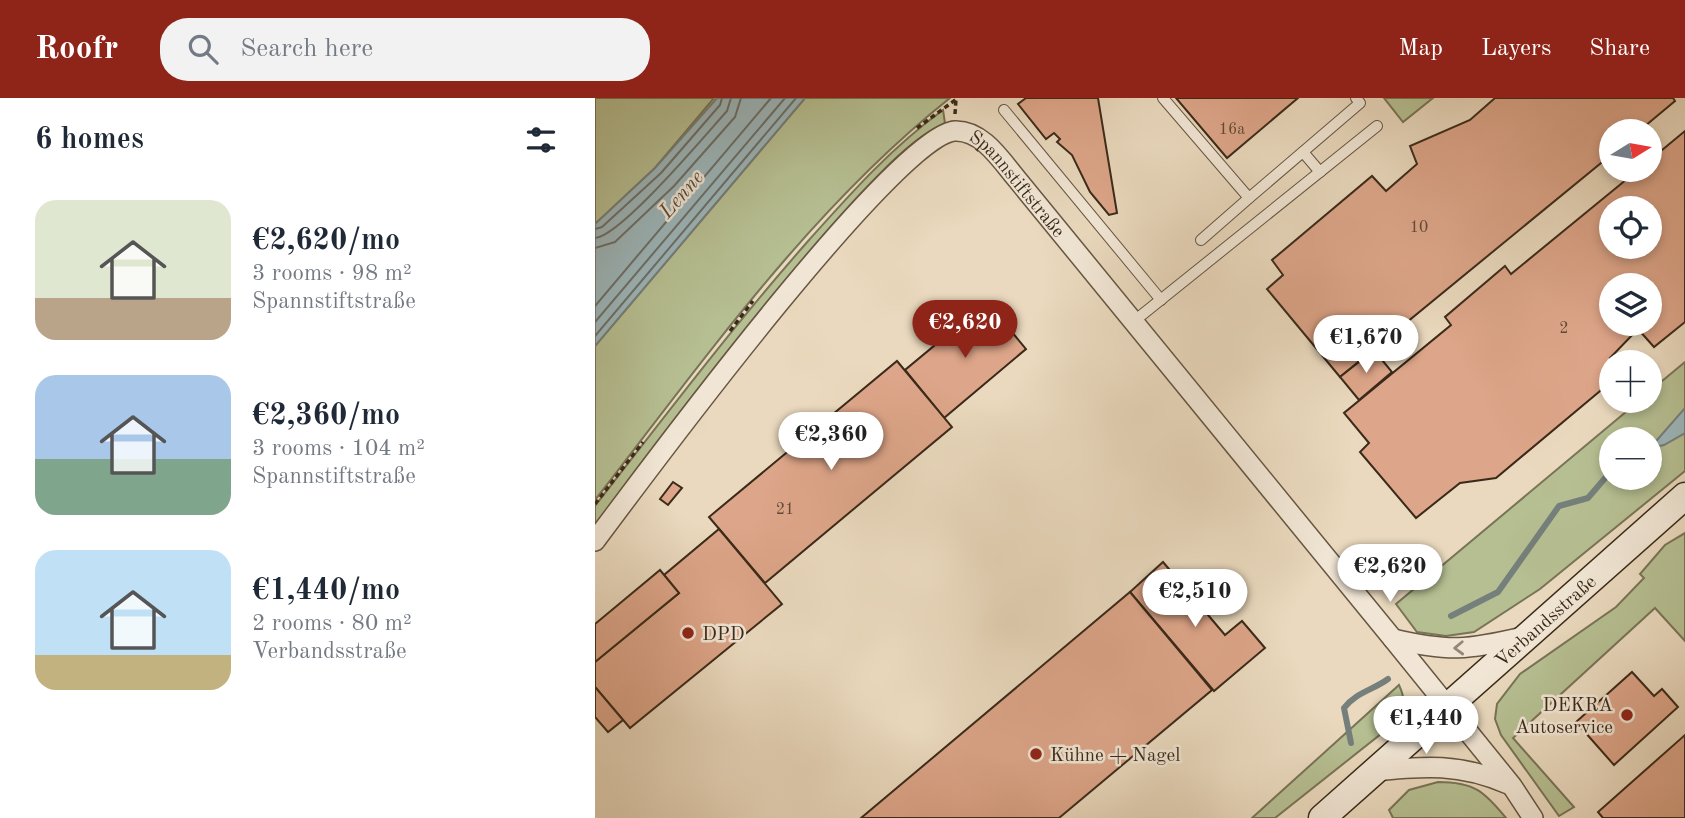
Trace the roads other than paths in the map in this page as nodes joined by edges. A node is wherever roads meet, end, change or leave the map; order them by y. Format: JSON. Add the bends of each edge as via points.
{"nodes":[{"id":1,"x":1163,"y":98,"type":"edge"},
{"id":2,"x":1356,"y":98,"type":"edge"},
{"id":3,"x":1005,"y":110,"type":"dead end"},
{"id":4,"x":1377,"y":126,"type":"dead end"},
{"id":5,"x":1303,"y":152,"type":"junction"},
{"id":6,"x":1320,"y":172,"type":"junction"},
{"id":7,"x":1249,"y":198,"type":"junction"},
{"id":8,"x":1201,"y":240,"type":"dead end"},
{"id":9,"x":1161,"y":300,"type":"junction"},
{"id":10,"x":1132,"y":323,"type":"junction"},
{"id":11,"x":1685,"y":496,"type":"edge"},
{"id":12,"x":595,"y":541,"type":"edge"},
{"id":13,"x":1525,"y":637,"type":"junction"},
{"id":14,"x":1393,"y":639,"type":"junction"},
{"id":15,"x":1447,"y":706,"type":"junction"},
{"id":16,"x":1374,"y":771,"type":"junction"},
{"id":17,"x":1512,"y":786,"type":"junction"},
{"id":18,"x":1321,"y":818,"type":"edge"},
{"id":19,"x":1533,"y":818,"type":"edge"}],
"edges":[{"from":1,"to":7,"type":"lane"},
{"from":2,"to":5,"type":"lane","via":[[1360,103]]},
{"from":3,"to":9,"type":"lane"},
{"from":4,"to":6,"type":"lane"},
{"from":5,"to":6,"type":"lane"},
{"from":5,"to":7,"type":"lane"},
{"from":6,"to":9,"type":"lane"},
{"from":7,"to":8,"type":"lane"},
{"from":9,"to":10,"type":"lane"},
{"from":10,"to":12,"type":"street","name":"Spannstiftstraße","via":[[988,146],[972,133],[954,131],[934,139],[901,167],[791,286]]},
{"from":10,"to":14,"type":"street","name":"Spannstiftstraße"},
{"from":11,"to":13,"type":"main road","name":"Verbandsstraße"},
{"from":13,"to":14,"type":"street","one_way":true,"via":[[1485,647],[1438,649]]},
{"from":13,"to":15,"type":"main road","name":"Verbandsstraße"},
{"from":14,"to":15,"type":"street","name":"Spannstiftstraße"},
{"from":15,"to":16,"type":"main road","name":"Verbandsstraße"},
{"from":15,"to":17,"type":"street","name":"Spannstiftstraße"},
{"from":16,"to":17,"type":"street","via":[[1432,765],[1485,774]]},
{"from":16,"to":18,"type":"main road","name":"Verbandsstraße"},
{"from":17,"to":19,"type":"street"}]}
